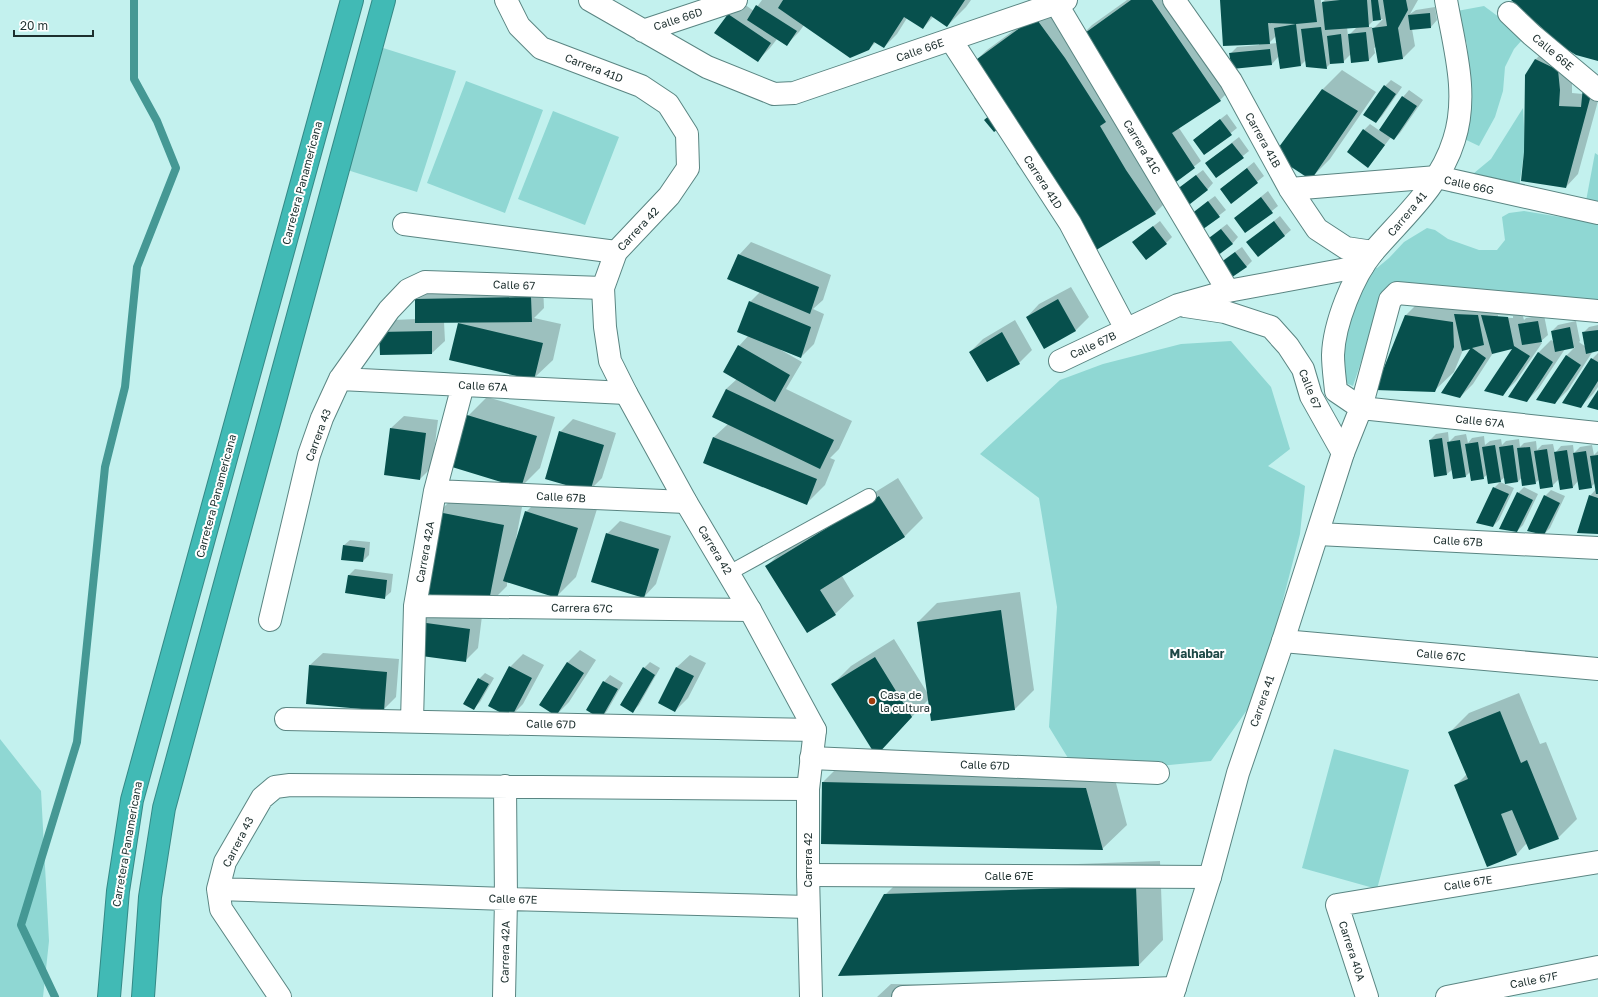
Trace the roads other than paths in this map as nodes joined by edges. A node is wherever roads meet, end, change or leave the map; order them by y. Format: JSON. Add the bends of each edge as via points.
{"nodes":[{"id":1,"x":352,"y":0,"type":"edge"},
{"id":2,"x":384,"y":0,"type":"edge"},
{"id":3,"x":506,"y":0,"type":"edge"},
{"id":4,"x":590,"y":0,"type":"edge"},
{"id":5,"x":736,"y":0,"type":"edge"},
{"id":6,"x":1174,"y":0,"type":"edge"},
{"id":7,"x":1446,"y":0,"type":"edge"},
{"id":8,"x":1061,"y":2,"type":"edge"},
{"id":9,"x":1509,"y":13,"type":"dead end"},
{"id":10,"x":643,"y":31,"type":"junction"},
{"id":11,"x":951,"y":40,"type":"junction"},
{"id":12,"x":1598,"y":90,"type":"edge"},
{"id":13,"x":687,"y":134,"type":"joint"},
{"id":14,"x":1437,"y":177,"type":"junction"},
{"id":15,"x":1290,"y":189,"type":"junction"},
{"id":16,"x":1598,"y":213,"type":"edge"},
{"id":17,"x":404,"y":224,"type":"dead end"},
{"id":18,"x":616,"y":252,"type":"junction"},
{"id":19,"x":1368,"y":259,"type":"junction"},
{"id":20,"x":425,"y":282,"type":"joint"},
{"id":21,"x":604,"y":288,"type":"junction"},
{"id":22,"x":1228,"y":291,"type":"junction"},
{"id":23,"x":1178,"y":305,"type":"junction"},
{"id":24,"x":1598,"y":311,"type":"edge"},
{"id":25,"x":1126,"y":329,"type":"junction"},
{"id":26,"x":1060,"y":361,"type":"dead end"},
{"id":27,"x":340,"y":379,"type":"junction"},
{"id":28,"x":463,"y":386,"type":"junction"},
{"id":29,"x":626,"y":393,"type":"junction"},
{"id":30,"x":1361,"y":408,"type":"junction"},
{"id":31,"x":1598,"y":433,"type":"edge"},
{"id":32,"x":1343,"y":453,"type":"junction"},
{"id":33,"x":435,"y":491,"type":"junction"},
{"id":34,"x":869,"y":496,"type":"dead end"},
{"id":35,"x":686,"y":502,"type":"junction"},
{"id":36,"x":1318,"y":534,"type":"junction"},
{"id":37,"x":1598,"y":548,"type":"edge"},
{"id":38,"x":729,"y":573,"type":"junction"},
{"id":39,"x":415,"y":606,"type":"junction"},
{"id":40,"x":750,"y":610,"type":"junction"},
{"id":41,"x":270,"y":620,"type":"dead end"},
{"id":42,"x":1283,"y":641,"type":"junction"},
{"id":43,"x":1598,"y":669,"type":"edge"},
{"id":44,"x":286,"y":719,"type":"dead end"},
{"id":45,"x":412,"y":721,"type":"junction"},
{"id":46,"x":815,"y":730,"type":"junction"},
{"id":47,"x":811,"y":758,"type":"junction"},
{"id":48,"x":1158,"y":773,"type":"dead end"},
{"id":49,"x":505,"y":786,"type":"junction"},
{"id":50,"x":808,"y":789,"type":"junction"},
{"id":51,"x":1598,"y":862,"type":"edge"},
{"id":52,"x":808,"y":875,"type":"junction"},
{"id":53,"x":1210,"y":877,"type":"junction"},
{"id":54,"x":218,"y":889,"type":"junction"},
{"id":55,"x":506,"y":899,"type":"junction"},
{"id":56,"x":1337,"y":905,"type":"joint"},
{"id":57,"x":808,"y":907,"type":"junction"},
{"id":58,"x":1598,"y":967,"type":"edge"},
{"id":59,"x":1173,"y":992,"type":"edge"},
{"id":60,"x":109,"y":997,"type":"edge"},
{"id":61,"x":143,"y":997,"type":"edge"},
{"id":62,"x":280,"y":997,"type":"edge"},
{"id":63,"x":504,"y":997,"type":"edge"},
{"id":64,"x":811,"y":997,"type":"edge"},
{"id":65,"x":903,"y":997,"type":"edge"},
{"id":66,"x":1367,"y":997,"type":"edge"},
{"id":67,"x":1447,"y":997,"type":"edge"}],
"edges":[{"from":1,"to":60,"type":"highway","name":"Carretera Panamericana","via":[[132,800],[118,891]]},
{"from":2,"to":61,"type":"highway","via":[[164,808],[150,897]]},
{"from":3,"to":13,"type":"street","name":"Carrera 41D","via":[[519,26],[541,48],[641,86],[668,104]]},
{"from":4,"to":10,"type":"street"},
{"from":5,"to":10,"type":"street","name":"Calle 66D"},
{"from":6,"to":15,"type":"street","name":"Carrera 41B","via":[[1231,81]]},
{"from":7,"to":14,"type":"street","name":"Carrera 41","via":[[1460,74],[1460,107],[1454,140]]},
{"from":8,"to":11,"type":"street","name":"Calle 66E"},
{"from":8,"to":22,"type":"street","name":"Carrera 41C"},
{"from":9,"to":12,"type":"street","name":"Calle 66E"},
{"from":10,"to":11,"type":"street","name":"Calle 66E","via":[[707,66],[774,94],[794,93]]},
{"from":11,"to":25,"type":"street","name":"Carrera 41D","via":[[1070,224]]},
{"from":13,"to":18,"type":"street","name":"Carrera 42","via":[[688,168],[669,196]]},
{"from":14,"to":15,"type":"street","name":"Calle 66G"},
{"from":14,"to":16,"type":"street","name":"Calle 66G"},
{"from":14,"to":19,"type":"street","name":"Carrera 41","via":[[1405,219]]},
{"from":15,"to":19,"type":"street","name":"Carrera 41B","via":[[1317,229]]},
{"from":17,"to":18,"type":"street"},
{"from":18,"to":21,"type":"street","name":"Carrera 42"},
{"from":19,"to":22,"type":"street"},
{"from":19,"to":30,"type":"street","name":"Carrera 41","via":[[1347,298],[1338,326],[1333,355],[1336,391]]},
{"from":20,"to":21,"type":"street","name":"Calle 67"},
{"from":20,"to":27,"type":"street","name":"Carrera 43","via":[[408,290],[389,310]]},
{"from":21,"to":29,"type":"street","name":"Carrera 42","via":[[605,327],[610,361]]},
{"from":22,"to":23,"type":"street"},
{"from":23,"to":25,"type":"street"},
{"from":23,"to":32,"type":"street","name":"Calle 67","via":[[1225,312],[1271,328],[1288,346],[1303,369],[1311,396]]},
{"from":24,"to":30,"type":"street","name":"Carrera 41","via":[[1397,293],[1390,300]]},
{"from":25,"to":26,"type":"street","name":"Calle 67B"},
{"from":27,"to":28,"type":"street","name":"Calle 67A"},
{"from":27,"to":41,"type":"street","name":"Carrera 43","via":[[309,455]]},
{"from":28,"to":29,"type":"street","name":"Calle 67A"},
{"from":28,"to":33,"type":"street","name":"Carrera 42A"},
{"from":29,"to":35,"type":"street","name":"Carrera 42"},
{"from":30,"to":31,"type":"street","name":"Calle 67A"},
{"from":30,"to":32,"type":"street","name":"Carrera 41"},
{"from":32,"to":36,"type":"street","name":"Carrera 41"},
{"from":33,"to":35,"type":"street","name":"Calle 67B"},
{"from":33,"to":39,"type":"street","name":"Carrera 42A"},
{"from":34,"to":38,"type":"lane"},
{"from":35,"to":38,"type":"street","name":"Carrera 42"},
{"from":36,"to":37,"type":"street","name":"Calle 67B"},
{"from":36,"to":42,"type":"street","name":"Carrera 41"},
{"from":38,"to":40,"type":"street","name":"Carrera 42"},
{"from":39,"to":40,"type":"street","name":"Carrera 67C"},
{"from":39,"to":45,"type":"street","name":"Carrera 42A"},
{"from":40,"to":46,"type":"street","name":"Carrera 42"},
{"from":42,"to":43,"type":"street","name":"Calle 67C"},
{"from":42,"to":53,"type":"street","name":"Carrera 41","via":[[1238,773]]},
{"from":44,"to":45,"type":"street","name":"Calle 67D"},
{"from":45,"to":46,"type":"street","name":"Calle 67D"},
{"from":46,"to":47,"type":"street","name":"Carrera 42"},
{"from":47,"to":48,"type":"street","name":"Calle 67D"},
{"from":47,"to":50,"type":"street","name":"Carrera 42"},
{"from":49,"to":50,"type":"street"},
{"from":49,"to":54,"type":"street","name":"Carrera 43","via":[[275,787],[262,798],[226,862]]},
{"from":49,"to":55,"type":"street","name":"Carrera 42A"},
{"from":50,"to":52,"type":"street","name":"Carrera 42"},
{"from":51,"to":56,"type":"street","name":"Calle 67E"},
{"from":52,"to":53,"type":"street","name":"Calle 67E"},
{"from":52,"to":57,"type":"street","name":"Carrera 42"},
{"from":53,"to":59,"type":"street","name":"Carrera 41"},
{"from":54,"to":55,"type":"street","name":"Calle 67E"},
{"from":54,"to":62,"type":"street","name":"Carrera 43","via":[[221,909]]},
{"from":55,"to":57,"type":"street","name":"Calle 67E"},
{"from":55,"to":63,"type":"street","name":"Carrera 42A"},
{"from":56,"to":66,"type":"street","name":"Carrera 40A"},
{"from":57,"to":64,"type":"street","name":"Carrera 42"},
{"from":58,"to":67,"type":"street","name":"Calle 67F"},
{"from":59,"to":65,"type":"street"}]}
